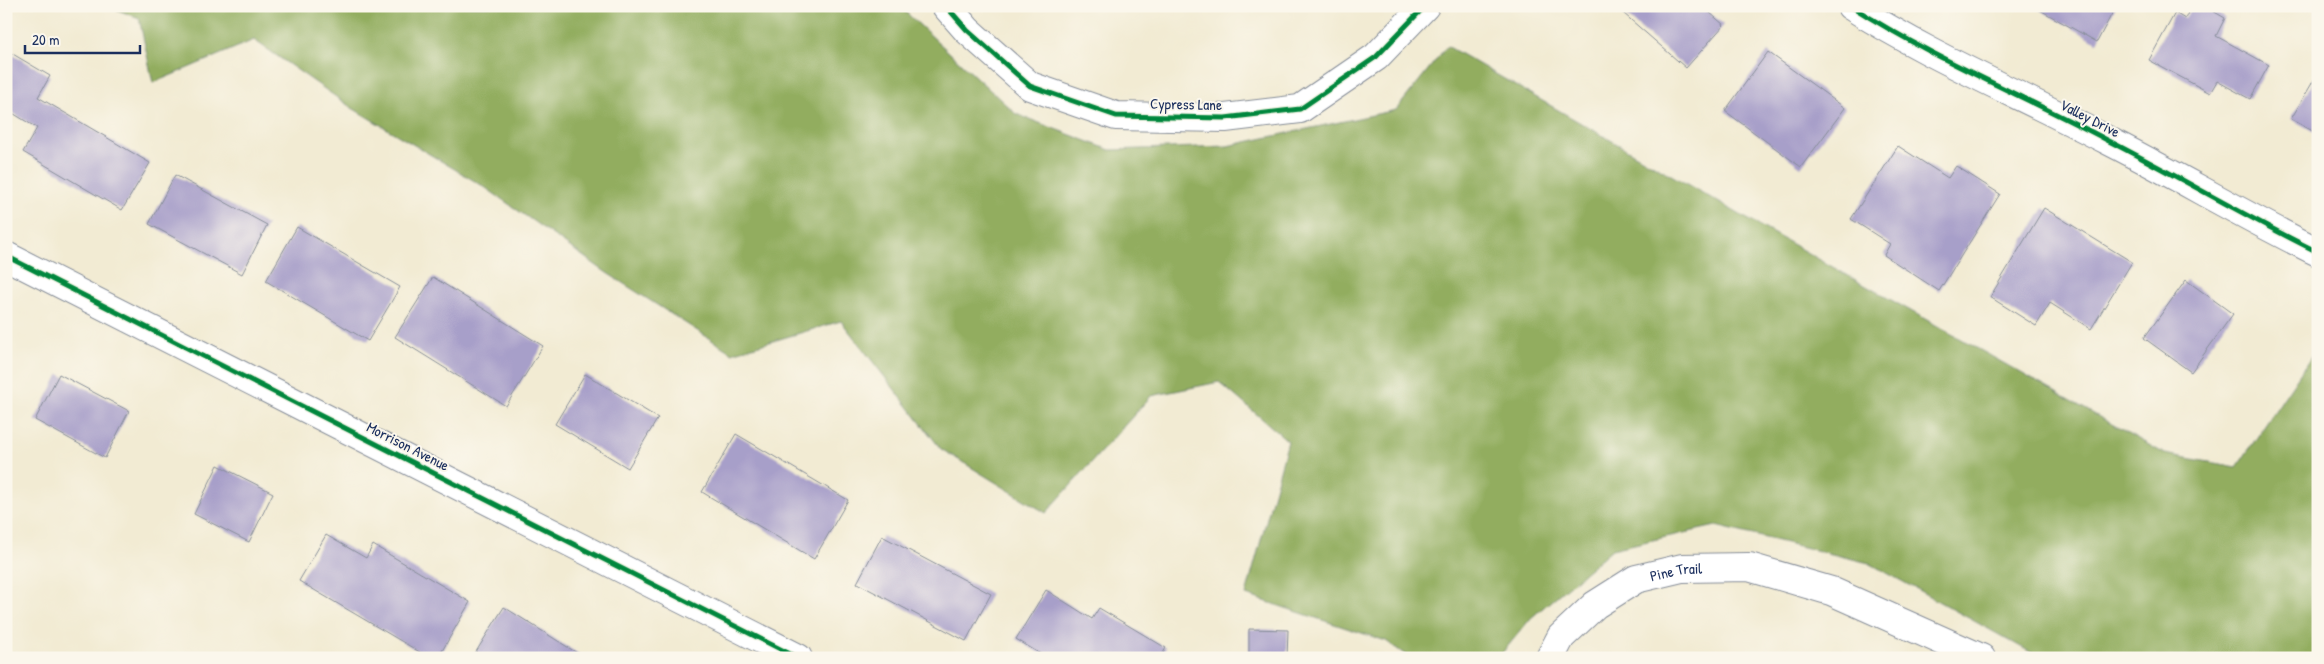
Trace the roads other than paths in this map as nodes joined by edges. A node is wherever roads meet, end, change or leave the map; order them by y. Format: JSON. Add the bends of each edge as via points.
{"nodes":[{"id":1,"x":946,"y":6,"type":"edge"},
{"id":2,"x":1425,"y":6,"type":"edge"},
{"id":3,"x":1851,"y":6,"type":"edge"},
{"id":4,"x":2318,"y":252,"type":"edge"},
{"id":5,"x":6,"y":256,"type":"edge"},
{"id":6,"x":798,"y":658,"type":"edge"},
{"id":7,"x":1550,"y":658,"type":"edge"},
{"id":8,"x":1981,"y":658,"type":"edge"}],
"edges":[{"from":1,"to":2,"type":"street","name":"Cypress Lane","via":[[967,30],[1030,86],[1116,116],[1224,118],[1300,109],[1376,57]]},
{"from":3,"to":4,"type":"street","name":"Valley Drive","via":[[1893,33],[2108,140],[2254,222]]},
{"from":5,"to":6,"type":"street","name":"Morrison Avenue"},
{"from":7,"to":8,"type":"street","name":"Pine Trail","via":[[1561,637],[1595,605],[1636,579],[1682,568],[1749,567],[1831,592]]}]}
